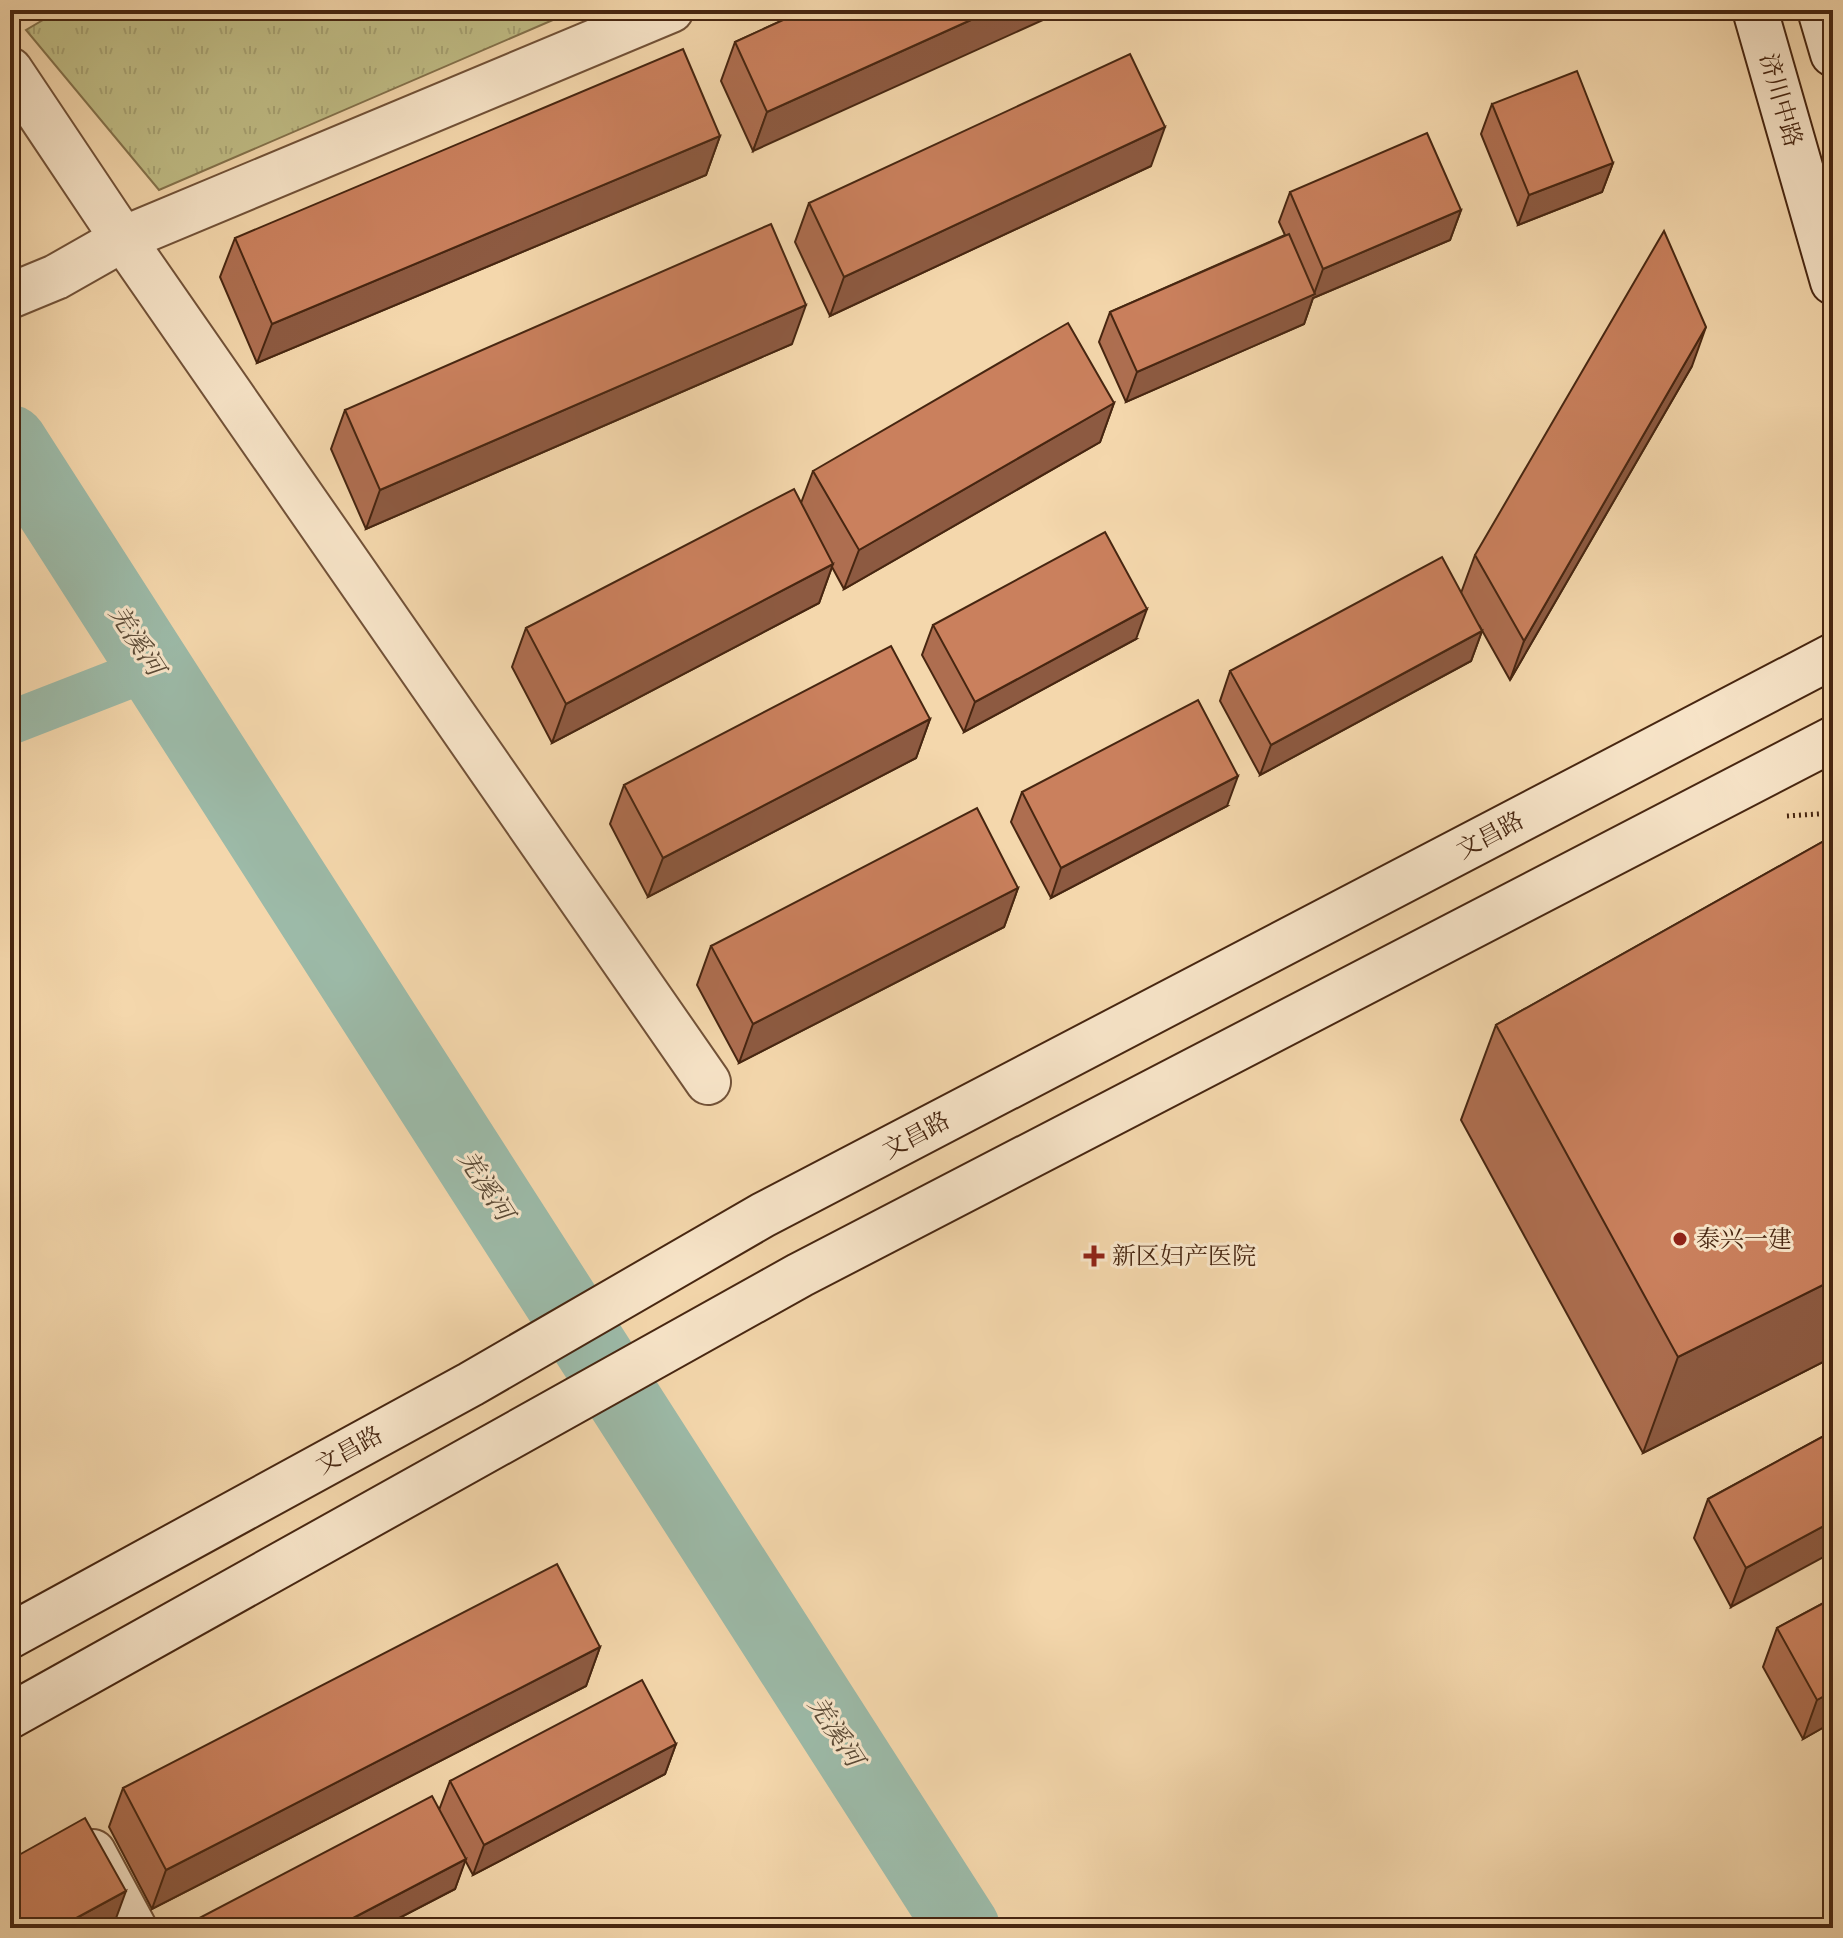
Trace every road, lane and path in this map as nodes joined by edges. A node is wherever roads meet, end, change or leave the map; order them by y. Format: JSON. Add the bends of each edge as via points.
{"nodes":[{"id":1,"x":671,"y":10,"type":"edge"},
{"id":2,"x":1755,"y":10,"type":"edge"},
{"id":3,"x":1820,"y":10,"type":"edge"},
{"id":4,"x":1833,"y":54,"type":"edge"},
{"id":5,"x":10,"y":70,"type":"edge"},
{"id":6,"x":123,"y":239,"type":"junction"},
{"id":7,"x":1833,"y":282,"type":"edge"},
{"id":8,"x":10,"y":296,"type":"edge"},
{"id":9,"x":1833,"y":656,"type":"edge"},
{"id":10,"x":1833,"y":739,"type":"edge"},
{"id":11,"x":1833,"y":770,"type":"edge"},
{"id":12,"x":1767,"y":774,"type":"junction"},
{"id":13,"x":1833,"y":813,"type":"edge"},
{"id":14,"x":1787,"y":816,"type":"dead end"},
{"id":15,"x":708,"y":1082,"type":"dead end"},
{"id":16,"x":10,"y":1636,"type":"edge"},
{"id":17,"x":10,"y":1716,"type":"edge"},
{"id":18,"x":80,"y":1827,"type":"edge"},
{"id":19,"x":134,"y":1928,"type":"edge"}],
"edges":[{"from":1,"to":6,"type":"main road"},
{"from":2,"to":7,"type":"main road","name":"济川中路"},
{"from":3,"to":4,"type":"main road"},
{"from":5,"to":6,"type":"main road"},
{"from":6,"to":8,"type":"main road"},
{"from":6,"to":15,"type":"main road"},
{"from":9,"to":16,"type":"main road","name":"文昌路","via":[[763,1215],[471,1384]]},
{"from":10,"to":12,"type":"main road"},
{"from":11,"to":12,"type":"main road"},
{"from":12,"to":17,"type":"main road","via":[[800,1275]]},
{"from":13,"to":14,"type":"path"},
{"from":18,"to":19,"type":"main road"}]}
